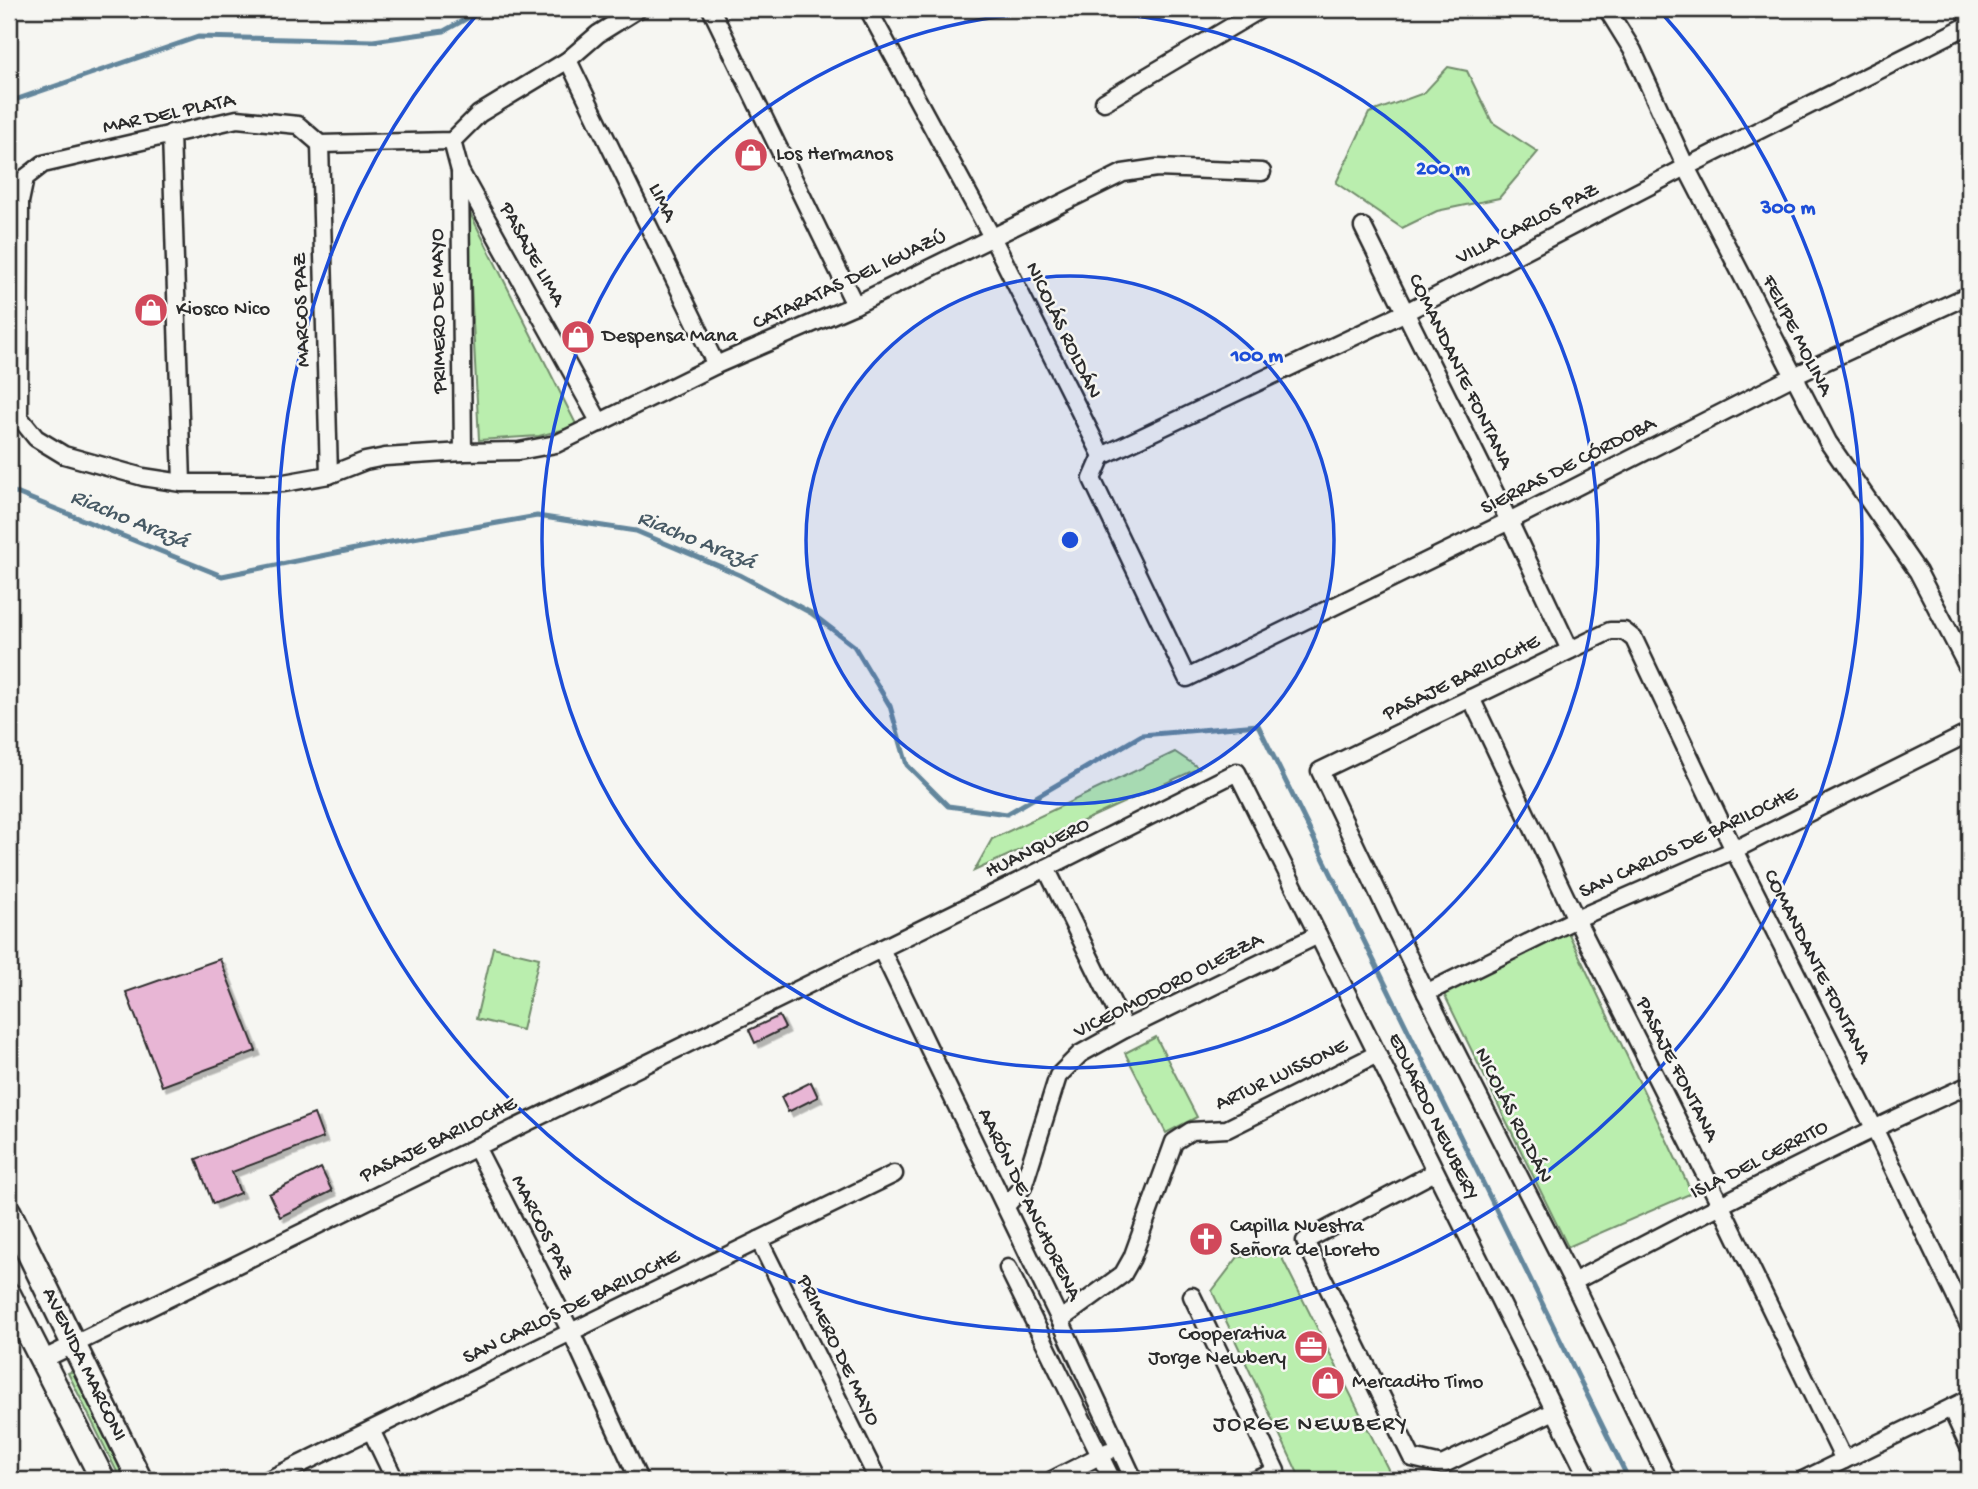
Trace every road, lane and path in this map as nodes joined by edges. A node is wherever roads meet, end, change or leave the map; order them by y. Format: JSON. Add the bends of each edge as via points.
{"nodes":[{"id":1,"x":638,"y":9,"type":"edge"},
{"id":2,"x":711,"y":9,"type":"edge"},
{"id":3,"x":868,"y":9,"type":"edge"},
{"id":4,"x":1261,"y":9,"type":"edge"},
{"id":5,"x":1607,"y":9,"type":"edge"},
{"id":6,"x":1964,"y":9,"type":"edge"},
{"id":7,"x":1969,"y":19,"type":"edge"},
{"id":8,"x":1969,"y":25,"type":"edge"},
{"id":9,"x":568,"y":60,"type":"junction"},
{"id":10,"x":1104,"y":102,"type":"dead end"},
{"id":11,"x":171,"y":133,"type":"junction"},
{"id":12,"x":452,"y":141,"type":"junction"},
{"id":13,"x":320,"y":144,"type":"junction"},
{"id":14,"x":1686,"y":167,"type":"junction"},
{"id":15,"x":460,"y":170,"type":"junction"},
{"id":16,"x":1262,"y":172,"type":"dead end"},
{"id":17,"x":1363,"y":227,"type":"dead end"},
{"id":18,"x":992,"y":237,"type":"junction"},
{"id":19,"x":1969,"y":295,"type":"edge"},
{"id":20,"x":855,"y":305,"type":"junction"},
{"id":21,"x":1406,"y":312,"type":"junction"},
{"id":22,"x":716,"y":365,"type":"junction"},
{"id":23,"x":1793,"y":377,"type":"junction"},
{"id":24,"x":19,"y":417,"type":"joint"},
{"id":25,"x":600,"y":423,"type":"junction"},
{"id":26,"x":463,"y":452,"type":"junction"},
{"id":27,"x":1102,"y":456,"type":"junction"},
{"id":28,"x":329,"y":475,"type":"junction"},
{"id":29,"x":182,"y":483,"type":"junction"},
{"id":30,"x":1509,"y":521,"type":"junction"},
{"id":31,"x":1624,"y":631,"type":"joint"},
{"id":32,"x":1570,"y":650,"type":"junction"},
{"id":33,"x":1969,"y":670,"type":"edge"},
{"id":34,"x":1471,"y":698,"type":"junction"},
{"id":35,"x":1969,"y":733,"type":"edge"},
{"id":36,"x":1320,"y":771,"type":"joint"},
{"id":37,"x":1237,"y":772,"type":"joint"},
{"id":38,"x":1734,"y":850,"type":"junction"},
{"id":39,"x":1046,"y":868,"type":"junction"},
{"id":40,"x":1576,"y":919,"type":"junction"},
{"id":41,"x":1318,"y":935,"type":"junction"},
{"id":42,"x":881,"y":949,"type":"junction"},
{"id":43,"x":856,"y":961,"type":"joint"},
{"id":44,"x":1426,"y":993,"type":"junction"},
{"id":45,"x":1125,"y":1029,"type":"junction"},
{"id":46,"x":1377,"y":1054,"type":"junction"},
{"id":47,"x":1969,"y":1085,"type":"edge"},
{"id":48,"x":1874,"y":1128,"type":"junction"},
{"id":49,"x":476,"y":1147,"type":"junction"},
{"id":50,"x":1436,"y":1172,"type":"junction"},
{"id":51,"x":894,"y":1174,"type":"dead end"},
{"id":52,"x":1720,"y":1204,"type":"junction"},
{"id":53,"x":1006,"y":1206,"type":"junction"},
{"id":54,"x":9,"y":1212,"type":"edge"},
{"id":55,"x":759,"y":1240,"type":"junction"},
{"id":56,"x":1008,"y":1268,"type":"dead end"},
{"id":57,"x":1573,"y":1282,"type":"junction"},
{"id":58,"x":9,"y":1296,"type":"edge"},
{"id":59,"x":1192,"y":1296,"type":"dead end"},
{"id":60,"x":1060,"y":1320,"type":"junction"},
{"id":61,"x":1969,"y":1325,"type":"edge"},
{"id":62,"x":571,"y":1332,"type":"junction"},
{"id":63,"x":73,"y":1345,"type":"junction"},
{"id":64,"x":42,"y":1360,"type":"junction"},
{"id":65,"x":1969,"y":1399,"type":"edge"},
{"id":66,"x":1951,"y":1408,"type":"junction"},
{"id":67,"x":1554,"y":1411,"type":"junction"},
{"id":68,"x":371,"y":1430,"type":"junction"},
{"id":69,"x":1117,"y":1447,"type":"junction"},
{"id":70,"x":1969,"y":1447,"type":"edge"},
{"id":71,"x":1100,"y":1455,"type":"junction"},
{"id":72,"x":1844,"y":1460,"type":"junction"},
{"id":73,"x":1825,"y":1476,"type":"edge"},
{"id":74,"x":103,"y":1480,"type":"edge"},
{"id":75,"x":140,"y":1480,"type":"edge"},
{"id":76,"x":268,"y":1480,"type":"edge"},
{"id":77,"x":395,"y":1480,"type":"edge"},
{"id":78,"x":639,"y":1480,"type":"edge"},
{"id":79,"x":878,"y":1480,"type":"edge"},
{"id":80,"x":1052,"y":1480,"type":"edge"},
{"id":81,"x":1112,"y":1480,"type":"edge"},
{"id":82,"x":1134,"y":1480,"type":"edge"},
{"id":83,"x":1256,"y":1480,"type":"edge"},
{"id":84,"x":1588,"y":1480,"type":"edge"},
{"id":85,"x":1668,"y":1480,"type":"edge"},
{"id":86,"x":1803,"y":1480,"type":"edge"}],
"edges":[{"from":1,"to":9,"type":"street"},
{"from":2,"to":20,"type":"street"},
{"from":3,"to":18,"type":"street","name":"NICOLÁS ROLDÁN"},
{"from":4,"to":10,"type":"street"},
{"from":5,"to":14,"type":"street","name":"FELIPE MOLINA","via":[[1633,51]]},
{"from":6,"to":7,"type":"street"},
{"from":8,"to":14,"type":"street","name":"VILLA CARLOS PAZ"},
{"from":9,"to":12,"type":"street","via":[[479,114]]},
{"from":9,"to":22,"type":"street","name":"LIMA"},
{"from":11,"to":13,"type":"street","name":"MAR DEL PLATA","via":[[237,119],[298,125]]},
{"from":11,"to":24,"type":"street","name":"MAR DEL PLATA","via":[[43,164],[25,178],[20,202]]},
{"from":11,"to":29,"type":"street"},
{"from":12,"to":13,"type":"street"},
{"from":12,"to":15,"type":"street","name":"PASAJE LIMA"},
{"from":13,"to":28,"type":"street","name":"MARCOS PAZ"},
{"from":14,"to":21,"type":"street","name":"VILLA CARLOS PAZ"},
{"from":14,"to":23,"type":"street","name":"FELIPE MOLINA"},
{"from":15,"to":25,"type":"street","name":"PASAJE LIMA"},
{"from":15,"to":26,"type":"street","name":"PRIMERO DE MAYO"},
{"from":16,"to":18,"type":"street","name":"CATARATAS DEL IGUAZÚ","via":[[1157,168],[1123,173]]},
{"from":17,"to":21,"type":"street","name":"COMANDANTE FONTANA"},
{"from":18,"to":20,"type":"street","name":"CATARATAS DEL IGUAZÚ"},
{"from":18,"to":27,"type":"street","name":"NICOLÁS ROLDÁN"},
{"from":19,"to":23,"type":"street","name":"SIERRAS DE CÓRDOBA"},
{"from":20,"to":22,"type":"street","name":"CATARATAS DEL IGUAZÚ"},
{"from":21,"to":27,"type":"street","name":"VILLA CARLOS PAZ"},
{"from":21,"to":30,"type":"street","name":"COMANDANTE FONTANA"},
{"from":22,"to":25,"type":"street","name":"CATARATAS DEL IGUAZÚ"},
{"from":23,"to":30,"type":"street","name":"SIERRAS DE CÓRDOBA"},
{"from":23,"to":33,"type":"street","name":"FELIPE MOLINA","via":[[1828,442],[1918,572]]},
{"from":24,"to":29,"type":"street","name":"CATARATAS DEL IGUAZÚ","via":[[36,438],[64,455]]},
{"from":25,"to":26,"type":"street","name":"CATARATAS DEL IGUAZÚ","via":[[556,444],[519,451]]},
{"from":26,"to":28,"type":"street","name":"CATARATAS DEL IGUAZÚ","via":[[385,457]]},
{"from":27,"to":30,"type":"street","name":"SIERRAS DE CÓRDOBA","via":[[1092,479],[1187,678]]},
{"from":28,"to":29,"type":"street","name":"CATARATAS DEL IGUAZÚ","via":[[284,483]]},
{"from":30,"to":32,"type":"street","name":"COMANDANTE FONTANA"},
{"from":31,"to":32,"type":"street","name":"PASAJE BARILOCHE","via":[[1610,631]]},
{"from":31,"to":38,"type":"street","name":"COMANDANTE FONTANA","via":[[1634,639]]},
{"from":32,"to":34,"type":"street","name":"PASAJE BARILOCHE"},
{"from":34,"to":36,"type":"street","name":"PASAJE BARILOCHE"},
{"from":34,"to":40,"type":"street","name":"PASAJE FONTANA"},
{"from":35,"to":38,"type":"street","name":"SAN CARLOS DE BARILOCHE"},
{"from":36,"to":44,"type":"street","name":"NICOLÁS ROLDÁN"},
{"from":37,"to":39,"type":"street","name":"HUANQUERO"},
{"from":37,"to":41,"type":"street","name":"EDUARDO NEWBERY"},
{"from":38,"to":40,"type":"street","name":"SAN CARLOS DE BARILOCHE"},
{"from":38,"to":48,"type":"street","name":"COMANDANTE FONTANA"},
{"from":39,"to":42,"type":"street","name":"HUANQUERO"},
{"from":39,"to":45,"type":"street"},
{"from":40,"to":44,"type":"street","name":"SAN CARLOS DE BARILOCHE"},
{"from":40,"to":52,"type":"street","name":"PASAJE FONTANA"},
{"from":41,"to":45,"type":"street","name":"VICEOMODORO OLEZZA"},
{"from":41,"to":46,"type":"street","name":"EDUARDO NEWBERY"},
{"from":42,"to":43,"type":"street","name":"HUANQUERO"},
{"from":42,"to":53,"type":"street","name":"AARÓN DE ANCHORENA"},
{"from":43,"to":49,"type":"street","name":"PASAJE BARILOCHE"},
{"from":44,"to":57,"type":"street","name":"NICOLÁS ROLDÁN"},
{"from":45,"to":53,"type":"street","name":"VICEOMODORO OLEZZA","via":[[1080,1054],[1058,1076],[1023,1187]]},
{"from":46,"to":50,"type":"street","name":"EDUARDO NEWBERY"},
{"from":46,"to":60,"type":"street","name":"ARTUR LUISSONE","via":[[1227,1129],[1191,1131],[1174,1142],[1123,1274]]},
{"from":47,"to":48,"type":"street","name":"ISLA DEL CERRITO"},
{"from":48,"to":52,"type":"street","name":"ISLA DEL CERRITO"},
{"from":48,"to":61,"type":"street","name":"COMANDANTE FONTANA"},
{"from":49,"to":62,"type":"street","name":"MARCOS PAZ"},
{"from":49,"to":63,"type":"street","name":"PASAJE BARILOCHE"},
{"from":50,"to":67,"type":"street","name":"EDUARDO NEWBERY"},
{"from":50,"to":67,"type":"street","via":[[1306,1241],[1412,1458],[1442,1465]]},
{"from":51,"to":55,"type":"street","name":"SAN CARLOS DE BARILOCHE"},
{"from":52,"to":57,"type":"street","name":"ISLA DEL CERRITO"},
{"from":52,"to":72,"type":"street","name":"PASAJE FONTANA"},
{"from":53,"to":60,"type":"street","name":"AARÓN DE ANCHORENA"},
{"from":54,"to":63,"type":"main road","name":"AVENIDA MARCONI"},
{"from":55,"to":62,"type":"street","name":"SAN CARLOS DE BARILOCHE"},
{"from":55,"to":79,"type":"street","name":"PRIMERO DE MAYO"},
{"from":56,"to":71,"type":"street"},
{"from":57,"to":85,"type":"street","name":"NICOLÁS ROLDÁN"},
{"from":58,"to":64,"type":"main road","name":"AVENIDA MARCONI"},
{"from":59,"to":83,"type":"street","via":[[1276,1471]]},
{"from":60,"to":69,"type":"street","name":"AARÓN DE ANCHORENA"},
{"from":62,"to":68,"type":"street","name":"SAN CARLOS DE BARILOCHE"},
{"from":62,"to":78,"type":"street","name":"MARCOS PAZ"},
{"from":63,"to":64,"type":"street","name":"PASAJE BARILOCHE"},
{"from":63,"to":75,"type":"main road","name":"AVENIDA MARCONI"},
{"from":64,"to":74,"type":"main road","name":"AVENIDA MARCONI"},
{"from":65,"to":66,"type":"street"},
{"from":66,"to":70,"type":"street"},
{"from":66,"to":72,"type":"street"},
{"from":67,"to":84,"type":"street","name":"EDUARDO NEWBERY"},
{"from":68,"to":76,"type":"street","name":"SAN CARLOS DE BARILOCHE"},
{"from":68,"to":77,"type":"street"},
{"from":69,"to":71,"type":"street"},
{"from":69,"to":82,"type":"street","name":"AARÓN DE ANCHORENA"},
{"from":71,"to":80,"type":"street"},
{"from":71,"to":81,"type":"street"},
{"from":72,"to":73,"type":"street"},
{"from":73,"to":86,"type":"street"}]}
